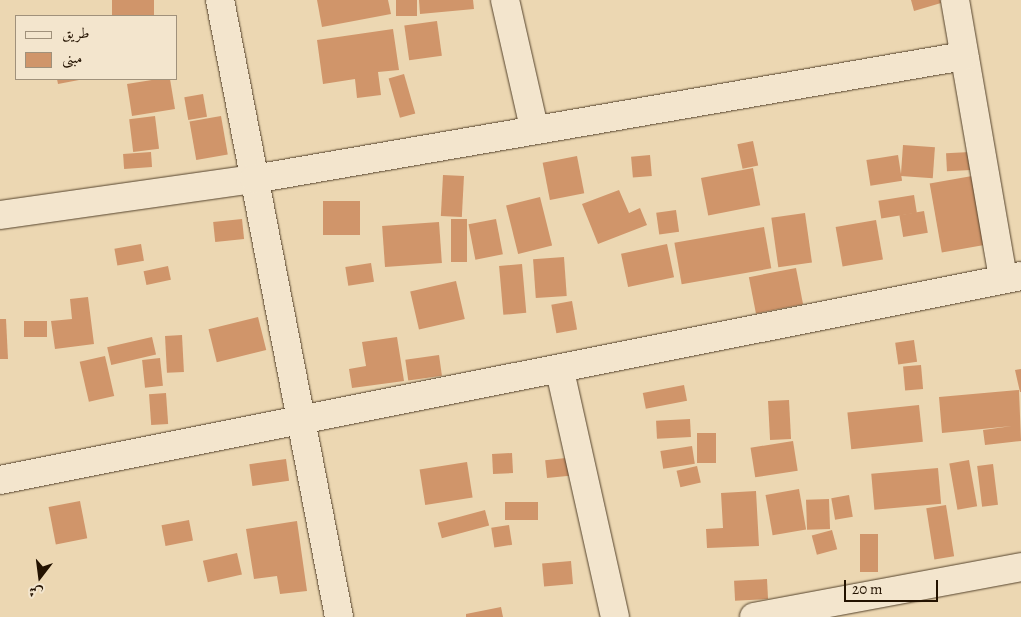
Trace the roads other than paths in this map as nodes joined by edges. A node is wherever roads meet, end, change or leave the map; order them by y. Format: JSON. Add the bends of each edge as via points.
{"nodes":[{"id":1,"x":220,"y":0,"type":"edge"},
{"id":2,"x":505,"y":0,"type":"edge"},
{"id":3,"x":955,"y":0,"type":"edge"},
{"id":4,"x":964,"y":56,"type":"junction"},
{"id":5,"x":534,"y":128,"type":"junction"},
{"id":6,"x":254,"y":179,"type":"junction"},
{"id":7,"x":0,"y":216,"type":"edge"},
{"id":8,"x":1012,"y":278,"type":"edge"},
{"id":9,"x":560,"y":370,"type":"junction"},
{"id":10,"x":303,"y":421,"type":"junction"},
{"id":11,"x":0,"y":480,"type":"edge"},
{"id":12,"x":1021,"y":568,"type":"edge"},
{"id":13,"x":339,"y":617,"type":"edge"},
{"id":14,"x":615,"y":617,"type":"edge"},
{"id":15,"x":754,"y":617,"type":"edge"}],
"edges":[{"from":1,"to":6,"type":"street"},
{"from":2,"to":5,"type":"street"},
{"from":3,"to":4,"type":"street"},
{"from":4,"to":5,"type":"street"},
{"from":4,"to":8,"type":"street"},
{"from":5,"to":6,"type":"street"},
{"from":6,"to":7,"type":"street"},
{"from":6,"to":10,"type":"street"},
{"from":8,"to":9,"type":"street"},
{"from":9,"to":10,"type":"street"},
{"from":9,"to":14,"type":"street"},
{"from":10,"to":11,"type":"street"},
{"from":10,"to":13,"type":"street"},
{"from":12,"to":15,"type":"street"}]}
